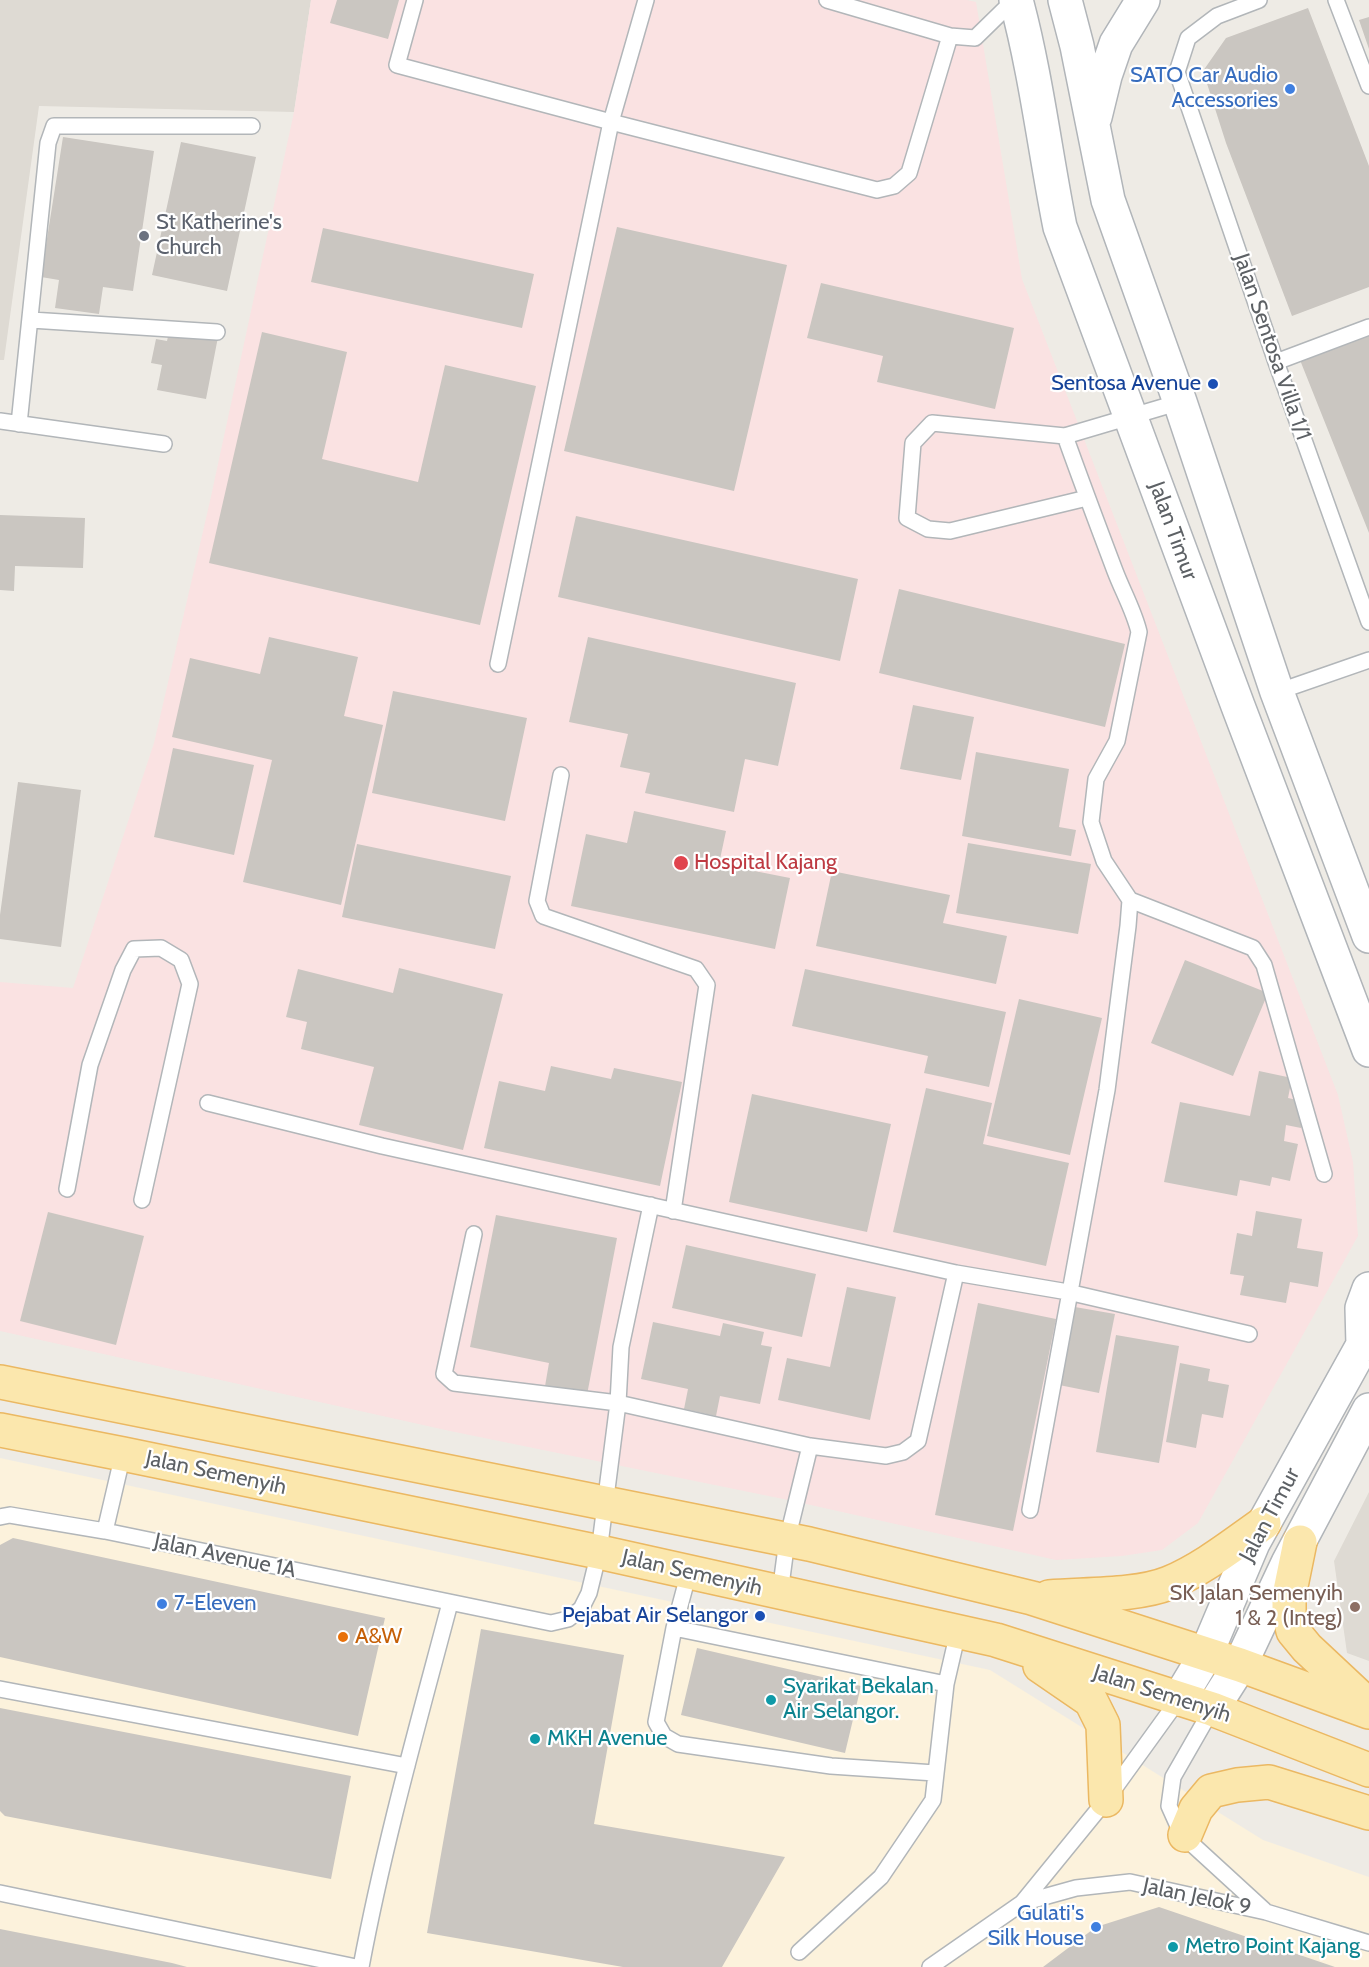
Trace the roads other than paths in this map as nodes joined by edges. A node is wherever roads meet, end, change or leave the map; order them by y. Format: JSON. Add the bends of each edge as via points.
{"nodes":[{"id":1,"x":415,"y":0,"type":"edge"},
{"id":2,"x":646,"y":0,"type":"edge"},
{"id":3,"x":827,"y":0,"type":"edge"},
{"id":4,"x":1015,"y":0,"type":"edge"},
{"id":5,"x":1065,"y":0,"type":"edge"},
{"id":6,"x":1143,"y":0,"type":"edge"},
{"id":7,"x":1259,"y":0,"type":"edge"},
{"id":8,"x":1336,"y":0,"type":"edge"},
{"id":9,"x":950,"y":36,"type":"junction"},
{"id":10,"x":1369,"y":86,"type":"edge"},
{"id":11,"x":610,"y":122,"type":"junction"},
{"id":12,"x":252,"y":126,"type":"dead end"},
{"id":13,"x":1092,"y":128,"type":"junction"},
{"id":14,"x":31,"y":320,"type":"junction"},
{"id":15,"x":1369,"y":327,"type":"edge"},
{"id":16,"x":217,"y":332,"type":"dead end"},
{"id":17,"x":1276,"y":362,"type":"junction"},
{"id":18,"x":1180,"y":402,"type":"junction"},
{"id":19,"x":1131,"y":416,"type":"junction"},
{"id":20,"x":0,"y":422,"type":"edge"},
{"id":21,"x":19,"y":424,"type":"junction"},
{"id":22,"x":1065,"y":436,"type":"junction"},
{"id":23,"x":164,"y":444,"type":"dead end"},
{"id":24,"x":1087,"y":498,"type":"junction"},
{"id":25,"x":1369,"y":622,"type":"edge"},
{"id":26,"x":1369,"y":660,"type":"edge"},
{"id":27,"x":498,"y":664,"type":"dead end"},
{"id":28,"x":1277,"y":692,"type":"junction"},
{"id":29,"x":561,"y":775,"type":"dead end"},
{"id":30,"x":1130,"y":900,"type":"junction"},
{"id":31,"x":1369,"y":936,"type":"edge"},
{"id":32,"x":1369,"y":1050,"type":"edge"},
{"id":33,"x":208,"y":1103,"type":"dead end"},
{"id":34,"x":1324,"y":1174,"type":"dead end"},
{"id":35,"x":67,"y":1189,"type":"dead end"},
{"id":36,"x":142,"y":1200,"type":"dead end"},
{"id":37,"x":651,"y":1206,"type":"junction"},
{"id":38,"x":673,"y":1211,"type":"junction"},
{"id":39,"x":474,"y":1234,"type":"dead end"},
{"id":40,"x":956,"y":1273,"type":"junction"},
{"id":41,"x":1369,"y":1289,"type":"edge"},
{"id":42,"x":1068,"y":1292,"type":"junction"},
{"id":43,"x":1249,"y":1334,"type":"dead end"},
{"id":44,"x":1366,"y":1340,"type":"edge"},
{"id":45,"x":0,"y":1382,"type":"edge"},
{"id":46,"x":618,"y":1403,"type":"junction"},
{"id":47,"x":1369,"y":1410,"type":"edge"},
{"id":48,"x":0,"y":1430,"type":"edge"},
{"id":49,"x":0,"y":1445,"type":"edge"},
{"id":50,"x":810,"y":1446,"type":"junction"},
{"id":51,"x":123,"y":1454,"type":"junction"},
{"id":52,"x":607,"y":1504,"type":"junction"},
{"id":53,"x":1030,"y":1510,"type":"dead end"},
{"id":54,"x":0,"y":1517,"type":"edge"},
{"id":55,"x":1264,"y":1523,"type":"junction"},
{"id":56,"x":105,"y":1531,"type":"junction"},
{"id":57,"x":787,"y":1540,"type":"junction"},
{"id":58,"x":1299,"y":1542,"type":"junction"},
{"id":59,"x":599,"y":1552,"type":"junction"},
{"id":60,"x":689,"y":1572,"type":"junction"},
{"id":61,"x":780,"y":1593,"type":"junction"},
{"id":62,"x":1032,"y":1598,"type":"junction"},
{"id":63,"x":450,"y":1603,"type":"junction"},
{"id":64,"x":675,"y":1628,"type":"junction"},
{"id":65,"x":958,"y":1632,"type":"junction"},
{"id":66,"x":996,"y":1640,"type":"junction"},
{"id":67,"x":1206,"y":1654,"type":"junction"},
{"id":68,"x":1240,"y":1665,"type":"junction"},
{"id":69,"x":946,"y":1684,"type":"junction"},
{"id":70,"x":0,"y":1689,"type":"edge"},
{"id":71,"x":1179,"y":1699,"type":"junction"},
{"id":72,"x":1369,"y":1706,"type":"edge"},
{"id":73,"x":1212,"y":1708,"type":"junction"},
{"id":74,"x":1369,"y":1713,"type":"edge"},
{"id":75,"x":407,"y":1766,"type":"junction"},
{"id":76,"x":1369,"y":1770,"type":"edge"},
{"id":77,"x":935,"y":1773,"type":"junction"},
{"id":78,"x":1106,"y":1800,"type":"junction"},
{"id":79,"x":1369,"y":1813,"type":"edge"},
{"id":80,"x":1185,"y":1835,"type":"junction"},
{"id":81,"x":0,"y":1893,"type":"edge"},
{"id":82,"x":1022,"y":1903,"type":"junction"},
{"id":83,"x":1266,"y":1912,"type":"junction"},
{"id":84,"x":1369,"y":1943,"type":"edge"},
{"id":85,"x":800,"y":1952,"type":"dead end"},
{"id":86,"x":356,"y":1967,"type":"edge"},
{"id":87,"x":361,"y":1967,"type":"edge"},
{"id":88,"x":930,"y":1967,"type":"edge"}],
"edges":[{"from":1,"to":11,"type":"lane","via":[[397,65]]},
{"from":2,"to":11,"type":"lane"},
{"from":3,"to":9,"type":"lane"},
{"from":4,"to":9,"type":"lane","via":[[975,38]]},
{"from":4,"to":19,"type":"main road","name":"Jalan Timur","via":[[1027,40],[1060,227]]},
{"from":5,"to":13,"type":"main road","name":"Jalan Timur"},
{"from":6,"to":13,"type":"main road","via":[[1116,44]]},
{"from":7,"to":17,"type":"lane","name":"Jalan Sentosa Villa 1/1","via":[[1217,16],[1188,38],[1177,72]]},
{"from":8,"to":10,"type":"lane"},
{"from":9,"to":11,"type":"lane","via":[[909,173],[894,186],[877,190]]},
{"from":11,"to":27,"type":"lane"},
{"from":12,"to":14,"type":"lane","via":[[54,126],[48,143]]},
{"from":13,"to":18,"type":"main road","name":"Jalan Timur","via":[[1108,200]]},
{"from":14,"to":16,"type":"lane"},
{"from":14,"to":21,"type":"lane"},
{"from":15,"to":17,"type":"lane"},
{"from":17,"to":25,"type":"lane","name":"Jalan Sentosa Villa 1/1"},
{"from":18,"to":19,"type":"lane"},
{"from":18,"to":28,"type":"main road","name":"Jalan Timur"},
{"from":19,"to":22,"type":"lane"},
{"from":19,"to":32,"type":"main road","name":"Jalan Timur"},
{"from":20,"to":21,"type":"lane"},
{"from":21,"to":23,"type":"lane"},
{"from":22,"to":24,"type":"lane"},
{"from":22,"to":24,"type":"lane","via":[[932,423],[913,443],[907,519],[928,529],[950,531]]},
{"from":24,"to":30,"type":"lane","via":[[1139,632],[1117,741],[1096,779],[1091,822],[1104,861]]},
{"from":26,"to":28,"type":"lane"},
{"from":28,"to":31,"type":"main road","name":"Jalan Timur"},
{"from":29,"to":38,"type":"lane","via":[[537,901],[543,916],[696,969],[707,985]]},
{"from":30,"to":34,"type":"lane","via":[[1253,948],[1264,965]]},
{"from":30,"to":42,"type":"lane","via":[[1107,1090]]},
{"from":33,"to":37,"type":"lane"},
{"from":35,"to":36,"type":"lane","via":[[90,1065],[123,970],[134,949],[161,948],[181,960],[190,984]]},
{"from":37,"to":38,"type":"lane"},
{"from":37,"to":46,"type":"lane","name":"Jalan Avenue 1A","via":[[621,1347]]},
{"from":38,"to":40,"type":"lane"},
{"from":39,"to":46,"type":"lane","via":[[444,1374],[454,1383]]},
{"from":40,"to":42,"type":"lane"},
{"from":40,"to":50,"type":"lane","via":[[918,1441],[903,1452],[886,1456]]},
{"from":41,"to":44,"type":"main road","via":[[1362,1308]]},
{"from":42,"to":43,"type":"lane"},
{"from":42,"to":53,"type":"lane"},
{"from":44,"to":55,"type":"main road","name":"Jalan Timur"},
{"from":45,"to":52,"type":"main road","name":"Jalan Semenyih"},
{"from":46,"to":50,"type":"lane"},
{"from":46,"to":52,"type":"lane","name":"Jalan Avenue 1A"},
{"from":47,"to":58,"type":"main road","name":"Jalan Timur"},
{"from":48,"to":51,"type":"main road","name":"Jalan Semenyih"},
{"from":49,"to":51,"type":"main road"},
{"from":50,"to":57,"type":"lane"},
{"from":51,"to":56,"type":"lane"},
{"from":51,"to":59,"type":"main road","name":"Jalan Semenyih"},
{"from":52,"to":57,"type":"main road","name":"Jalan Semenyih"},
{"from":52,"to":59,"type":"lane","name":"Jalan Avenue 1A"},
{"from":54,"to":56,"type":"lane","name":"Jalan Avenue 1A","via":[[9,1515]]},
{"from":55,"to":62,"type":"main road","via":[[1169,1583],[1140,1590]]},
{"from":55,"to":67,"type":"main road","name":"Jalan Timur"},
{"from":56,"to":63,"type":"lane","name":"Jalan Avenue 1A"},
{"from":57,"to":61,"type":"lane"},
{"from":57,"to":62,"type":"main road","name":"Jalan Semenyih"},
{"from":58,"to":68,"type":"main road","name":"Jalan Timur"},
{"from":58,"to":72,"type":"main road","via":[[1289,1596],[1293,1631]]},
{"from":59,"to":60,"type":"main road","name":"Jalan Semenyih"},
{"from":59,"to":63,"type":"lane","name":"Jalan Avenue 1A","via":[[590,1593],[581,1609],[568,1619],[551,1623]]},
{"from":60,"to":61,"type":"main road","name":"Jalan Semenyih"},
{"from":60,"to":64,"type":"lane"},
{"from":61,"to":65,"type":"main road","name":"Jalan Semenyih"},
{"from":62,"to":67,"type":"main road","name":"Jalan Semenyih"},
{"from":63,"to":75,"type":"lane"},
{"from":64,"to":69,"type":"lane"},
{"from":64,"to":77,"type":"lane","via":[[656,1722],[664,1736],[678,1744],[831,1766]]},
{"from":65,"to":66,"type":"main road","name":"Jalan Semenyih"},
{"from":65,"to":69,"type":"lane"},
{"from":66,"to":71,"type":"main road","name":"Jalan Semenyih"},
{"from":66,"to":78,"type":"main road","via":[[1091,1701],[1103,1725]]},
{"from":67,"to":68,"type":"main road","name":"Jalan Semenyih"},
{"from":67,"to":71,"type":"main road","name":"Jalan Timur"},
{"from":68,"to":73,"type":"main road","name":"Jalan Timur"},
{"from":68,"to":74,"type":"main road","name":"Jalan Semenyih"},
{"from":69,"to":77,"type":"lane"},
{"from":70,"to":75,"type":"lane"},
{"from":71,"to":73,"type":"main road","name":"Jalan Semenyih"},
{"from":71,"to":78,"type":"lane"},
{"from":73,"to":76,"type":"main road","name":"Jalan Semenyih"},
{"from":73,"to":80,"type":"lane","via":[[1173,1777],[1169,1806]]},
{"from":75,"to":87,"type":"lane"},
{"from":77,"to":85,"type":"lane","via":[[933,1800],[880,1877]]},
{"from":78,"to":82,"type":"lane"},
{"from":79,"to":80,"type":"main road","via":[[1269,1782],[1237,1785],[1211,1791],[1196,1809]]},
{"from":80,"to":83,"type":"lane"},
{"from":81,"to":86,"type":"lane"},
{"from":82,"to":83,"type":"lane","name":"Jalan Jelok 9","via":[[1076,1888],[1130,1882]]},
{"from":82,"to":88,"type":"lane"},
{"from":83,"to":84,"type":"lane","name":"Jalan Jelok 9"}]}
